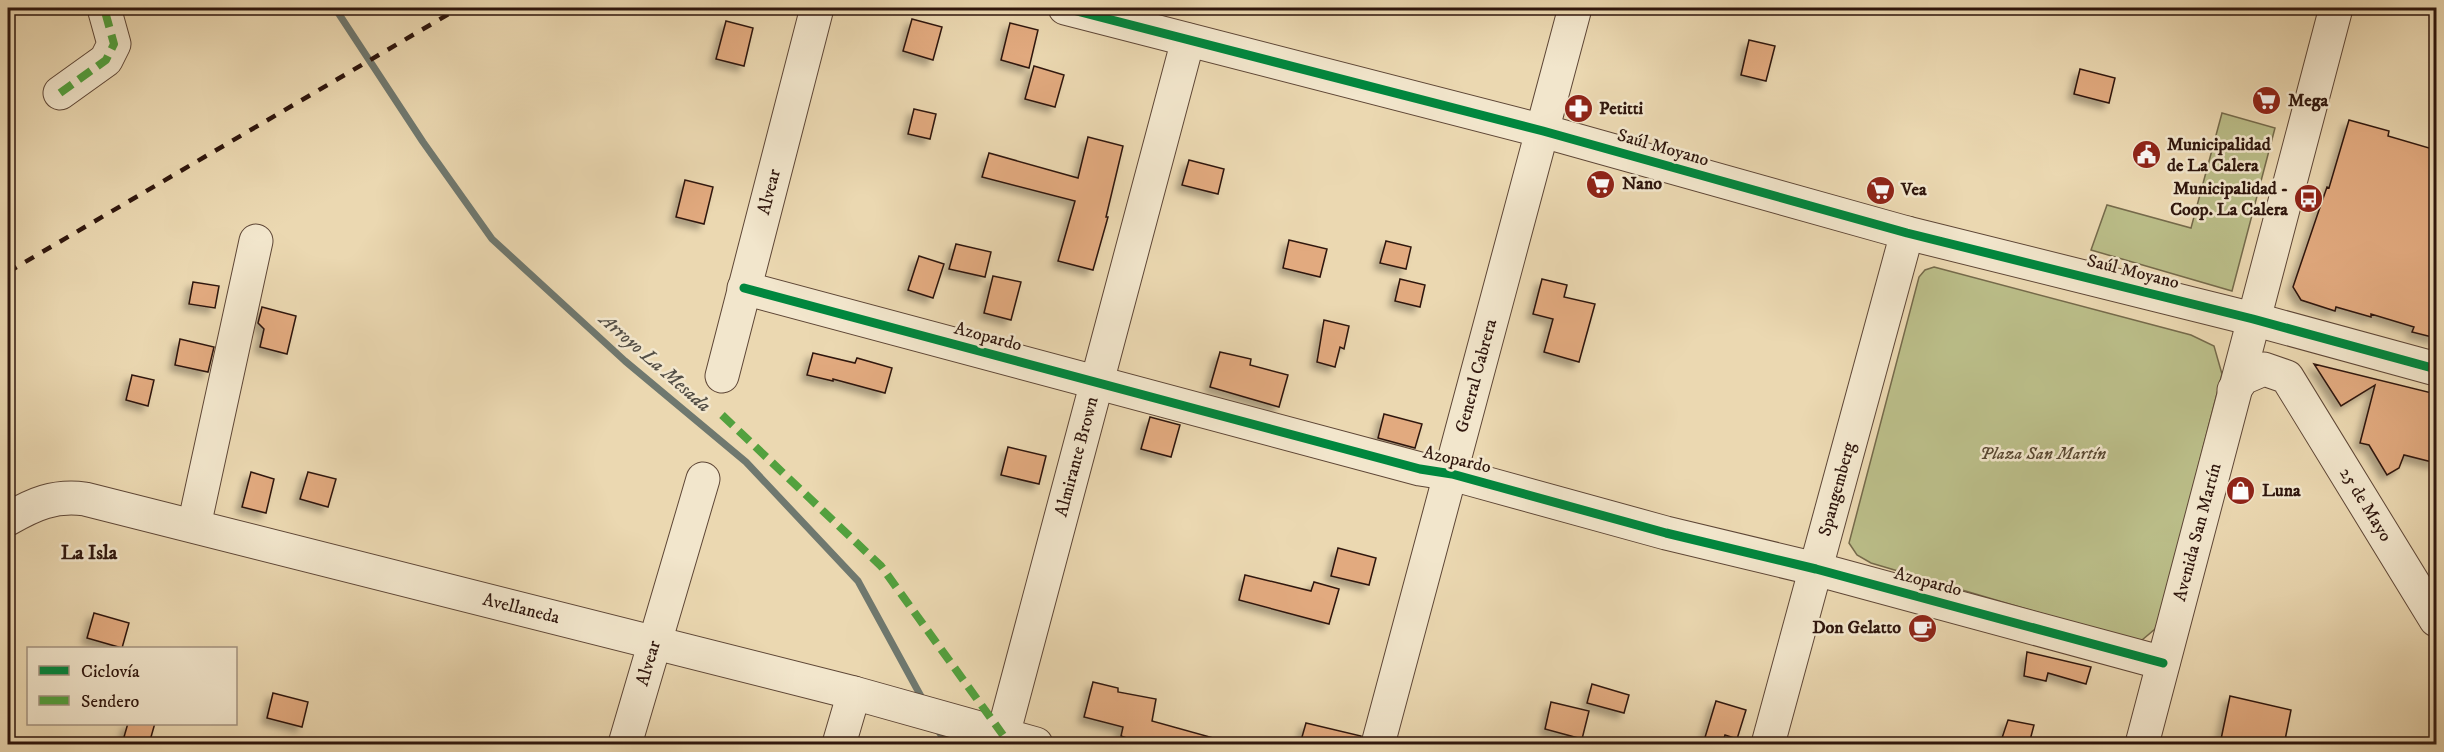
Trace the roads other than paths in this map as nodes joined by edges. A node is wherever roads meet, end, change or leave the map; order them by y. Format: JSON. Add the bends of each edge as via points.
{"nodes":[{"id":1,"x":104,"y":8,"type":"edge"},
{"id":2,"x":817,"y":8,"type":"edge"},
{"id":3,"x":1065,"y":8,"type":"edge"},
{"id":4,"x":1575,"y":8,"type":"edge"},
{"id":5,"x":2336,"y":8,"type":"edge"},
{"id":6,"x":1188,"y":40,"type":"junction"},
{"id":7,"x":60,"y":93,"type":"dead end"},
{"id":8,"x":1543,"y":131,"type":"junction"},
{"id":9,"x":1907,"y":233,"type":"junction"},
{"id":10,"x":256,"y":241,"type":"dead end"},
{"id":11,"x":744,"y":288,"type":"junction"},
{"id":12,"x":2253,"y":319,"type":"junction"},
{"id":13,"x":2323,"y":339,"type":"junction"},
{"id":14,"x":2436,"y":369,"type":"edge"},
{"id":15,"x":722,"y":376,"type":"dead end"},
{"id":16,"x":1096,"y":384,"type":"junction"},
{"id":17,"x":2295,"y":387,"type":"junction"},
{"id":18,"x":2234,"y":390,"type":"junction"},
{"id":19,"x":1452,"y":474,"type":"junction"},
{"id":20,"x":703,"y":478,"type":"dead end"},
{"id":21,"x":8,"y":519,"type":"edge"},
{"id":22,"x":194,"y":526,"type":"junction"},
{"id":23,"x":1816,"y":569,"type":"junction"},
{"id":24,"x":2436,"y":621,"type":"edge"},
{"id":25,"x":653,"y":643,"type":"junction"},
{"id":26,"x":2163,"y":663,"type":"junction"},
{"id":27,"x":854,"y":693,"type":"junction"},
{"id":28,"x":1003,"y":735,"type":"junction"},
{"id":29,"x":625,"y":744,"type":"edge"},
{"id":30,"x":839,"y":744,"type":"edge"},
{"id":31,"x":1035,"y":744,"type":"edge"},
{"id":32,"x":1378,"y":744,"type":"edge"},
{"id":33,"x":1768,"y":744,"type":"edge"},
{"id":34,"x":2142,"y":744,"type":"edge"}],
"edges":[{"from":1,"to":7,"type":"street","via":[[114,44],[106,60]]},
{"from":2,"to":11,"type":"street","name":"Alvear"},
{"from":3,"to":6,"type":"street","name":"Saúl Moyano"},
{"from":4,"to":8,"type":"street","name":"General Cabrera"},
{"from":5,"to":12,"type":"street","name":"Avenida San Martín"},
{"from":6,"to":8,"type":"street","name":"Saúl Moyano"},
{"from":6,"to":16,"type":"street","name":"Almirante Brown"},
{"from":8,"to":9,"type":"street","name":"Saúl Moyano"},
{"from":8,"to":19,"type":"street","name":"General Cabrera"},
{"from":9,"to":12,"type":"street","name":"Saúl Moyano"},
{"from":9,"to":23,"type":"street","name":"Spangemberg"},
{"from":10,"to":22,"type":"street"},
{"from":11,"to":15,"type":"street","name":"Alvear"},
{"from":11,"to":16,"type":"street","name":"Azopardo"},
{"from":12,"to":13,"type":"street","name":"Saúl Moyano"},
{"from":12,"to":18,"type":"street","name":"Avenida San Martín"},
{"from":13,"to":14,"type":"street","name":"Saúl Moyano"},
{"from":13,"to":17,"type":"street","name":"25 de Mayo","via":[[2307,341],[2293,357]]},
{"from":16,"to":19,"type":"street","name":"Azopardo"},
{"from":16,"to":28,"type":"street","name":"Almirante Brown"},
{"from":17,"to":18,"type":"street","name":"25 de Mayo","via":[[2287,377],[2264,369],[2243,378]]},
{"from":17,"to":24,"type":"street","name":"25 de Mayo"},
{"from":18,"to":26,"type":"street","name":"Avenida San Martín"},
{"from":19,"to":23,"type":"street","name":"Azopardo"},
{"from":19,"to":32,"type":"street","name":"General Cabrera"},
{"from":20,"to":25,"type":"street","name":"Alvear"},
{"from":21,"to":22,"type":"street","name":"Avellaneda","via":[[40,502],[66,496]]},
{"from":22,"to":25,"type":"street","name":"Avellaneda"},
{"from":23,"to":26,"type":"street","name":"Azopardo"},
{"from":23,"to":33,"type":"street","name":"Spangemberg"},
{"from":25,"to":27,"type":"street","name":"Avellaneda"},
{"from":25,"to":29,"type":"street","name":"Alvear"},
{"from":26,"to":34,"type":"street","name":"Avenida San Martín"},
{"from":27,"to":28,"type":"street","name":"Avellaneda"},
{"from":27,"to":30,"type":"street"},
{"from":28,"to":31,"type":"street","name":"Avellaneda"}]}
